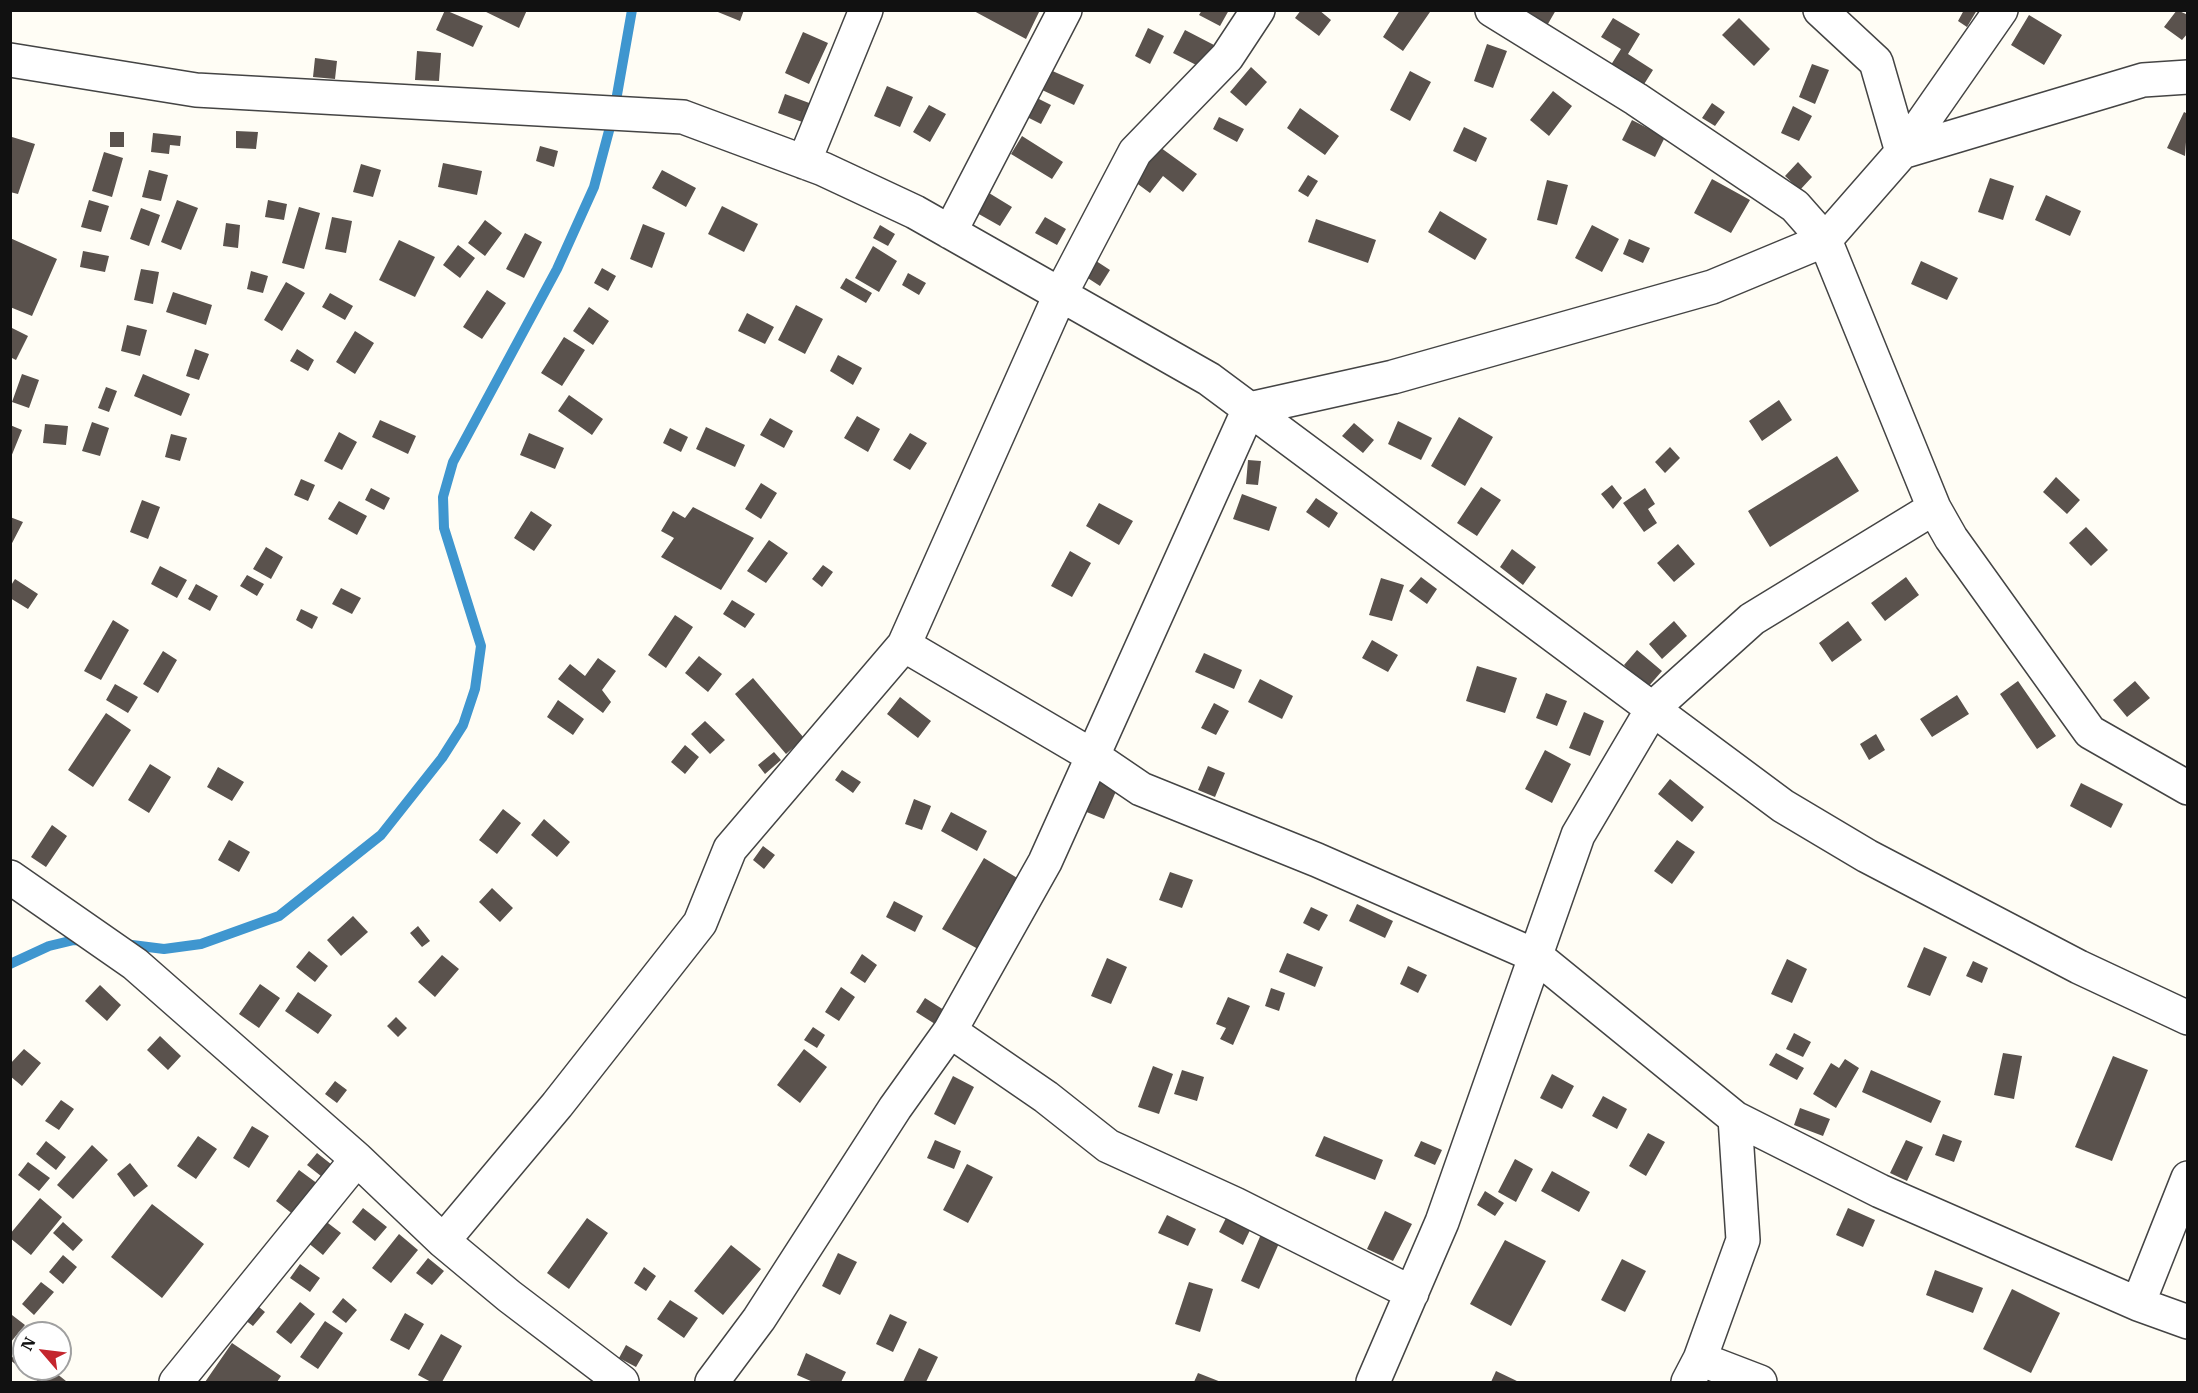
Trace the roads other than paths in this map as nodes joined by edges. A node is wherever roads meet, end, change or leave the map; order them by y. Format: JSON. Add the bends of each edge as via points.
{"nodes":[{"id":1,"x":866,"y":10,"type":"edge"},
{"id":2,"x":1065,"y":10,"type":"edge"},
{"id":3,"x":1258,"y":10,"type":"edge"},
{"id":4,"x":1492,"y":10,"type":"edge"},
{"id":5,"x":1820,"y":10,"type":"edge"},
{"id":6,"x":2001,"y":10,"type":"edge"},
{"id":7,"x":10,"y":60,"type":"edge"},
{"id":8,"x":2187,"y":77,"type":"edge"},
{"id":9,"x":1902,"y":152,"type":"junction"},
{"id":10,"x":804,"y":162,"type":"junction"},
{"id":11,"x":950,"y":232,"type":"junction"},
{"id":12,"x":1825,"y":240,"type":"junction"},
{"id":13,"x":1060,"y":294,"type":"junction"},
{"id":14,"x":1249,"y":409,"type":"junction"},
{"id":15,"x":1934,"y":508,"type":"junction"},
{"id":16,"x":904,"y":645,"type":"junction"},
{"id":17,"x":1653,"y":708,"type":"junction"},
{"id":18,"x":1091,"y":755,"type":"junction"},
{"id":19,"x":2187,"y":788,"type":"edge"},
{"id":20,"x":10,"y":877,"type":"edge"},
{"id":21,"x":1536,"y":956,"type":"junction"},
{"id":22,"x":2187,"y":1018,"type":"edge"},
{"id":23,"x":950,"y":1031,"type":"junction"},
{"id":24,"x":1735,"y":1118,"type":"junction"},
{"id":25,"x":357,"y":1159,"type":"junction"},
{"id":26,"x":2187,"y":1178,"type":"edge"},
{"id":27,"x":443,"y":1241,"type":"junction"},
{"id":28,"x":1412,"y":1293,"type":"junction"},
{"id":29,"x":2138,"y":1304,"type":"junction"},
{"id":30,"x":2187,"y":1322,"type":"edge"},
{"id":31,"x":1694,"y":1371,"type":"edge"},
{"id":32,"x":176,"y":1383,"type":"edge"},
{"id":33,"x":622,"y":1383,"type":"edge"},
{"id":34,"x":712,"y":1383,"type":"edge"},
{"id":35,"x":1373,"y":1383,"type":"edge"},
{"id":36,"x":1760,"y":1383,"type":"edge"}],
"edges":[{"from":1,"to":10,"type":"street"},
{"from":2,"to":11,"type":"street"},
{"from":3,"to":13,"type":"street","via":[[1227,57],[1135,152]]},
{"from":4,"to":12,"type":"street","via":[[1636,99],[1795,206]]},
{"from":5,"to":9,"type":"street","via":[[1876,62]]},
{"from":6,"to":9,"type":"street"},
{"from":7,"to":10,"type":"street","via":[[196,90],[683,117]]},
{"from":8,"to":9,"type":"street","via":[[2143,80]]},
{"from":9,"to":12,"type":"street"},
{"from":10,"to":11,"type":"street"},
{"from":11,"to":13,"type":"street"},
{"from":12,"to":14,"type":"street","via":[[1712,287],[1393,376]]},
{"from":12,"to":15,"type":"street"},
{"from":13,"to":14,"type":"street","via":[[1209,379]]},
{"from":13,"to":16,"type":"street"},
{"from":14,"to":17,"type":"street"},
{"from":14,"to":18,"type":"street"},
{"from":15,"to":17,"type":"street","via":[[1752,620]]},
{"from":15,"to":19,"type":"street","via":[[1951,538],[2090,732]]},
{"from":16,"to":18,"type":"street"},
{"from":16,"to":27,"type":"street","via":[[730,849],[700,923],[557,1105]]},
{"from":17,"to":21,"type":"street","via":[[1578,835]]},
{"from":17,"to":22,"type":"street","via":[[1783,806],[1867,856],[2079,967]]},
{"from":18,"to":21,"type":"street","via":[[1141,789],[1317,860]]},
{"from":18,"to":23,"type":"street","via":[[1045,862]]},
{"from":20,"to":25,"type":"street","via":[[135,964]]},
{"from":21,"to":24,"type":"street"},
{"from":21,"to":28,"type":"street","via":[[1442,1222]]},
{"from":23,"to":28,"type":"street","via":[[1046,1097],[1108,1146],[1235,1204]]},
{"from":23,"to":34,"type":"street","via":[[895,1108],[759,1319]]},
{"from":24,"to":29,"type":"street","via":[[1880,1191]]},
{"from":24,"to":31,"type":"street","via":[[1743,1240]]},
{"from":25,"to":27,"type":"street"},
{"from":25,"to":32,"type":"street"},
{"from":26,"to":29,"type":"street"},
{"from":27,"to":33,"type":"street"},
{"from":28,"to":35,"type":"street"},
{"from":29,"to":30,"type":"street"},
{"from":31,"to":36,"type":"street"}]}
